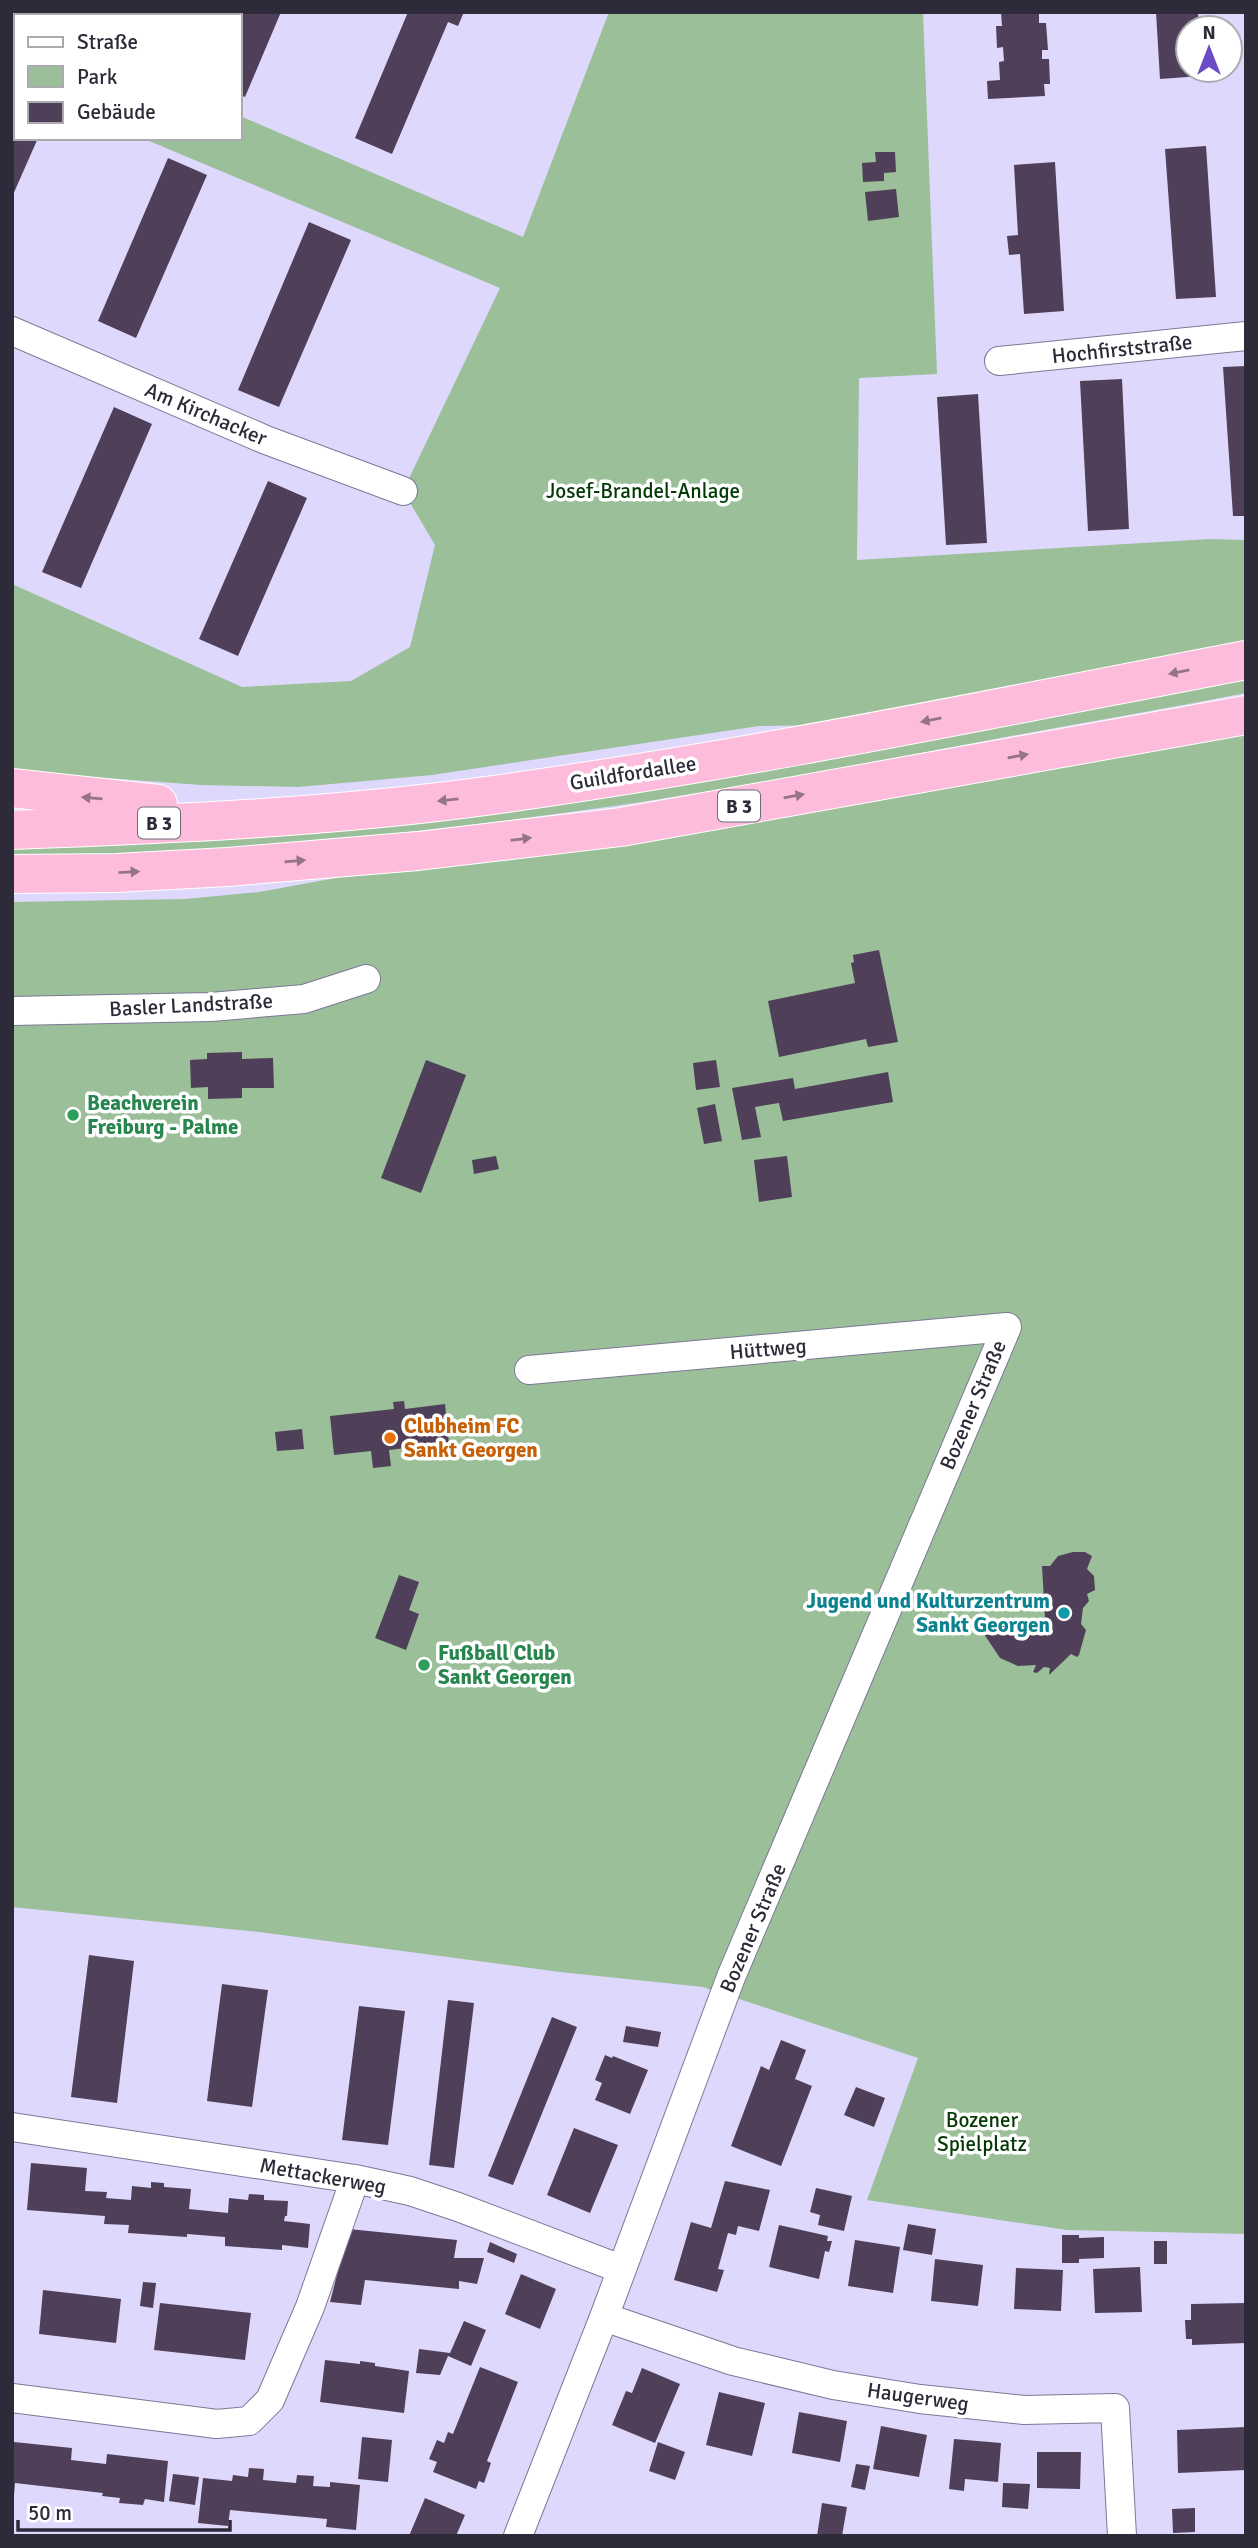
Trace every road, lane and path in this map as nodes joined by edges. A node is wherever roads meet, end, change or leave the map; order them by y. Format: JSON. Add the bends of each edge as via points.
{"nodes":[{"id":1,"x":12,"y":331,"type":"edge"},
{"id":2,"x":1246,"y":336,"type":"edge"},
{"id":3,"x":999,"y":361,"type":"dead end"},
{"id":4,"x":403,"y":491,"type":"dead end"},
{"id":5,"x":1246,"y":660,"type":"edge"},
{"id":6,"x":1246,"y":715,"type":"edge"},
{"id":7,"x":12,"y":788,"type":"edge"},
{"id":8,"x":306,"y":816,"type":"junction"},
{"id":9,"x":12,"y":830,"type":"edge"},
{"id":10,"x":12,"y":874,"type":"edge"},
{"id":11,"x":366,"y":979,"type":"dead end"},
{"id":12,"x":12,"y":1011,"type":"edge"},
{"id":13,"x":1007,"y":1327,"type":"joint"},
{"id":14,"x":529,"y":1370,"type":"dead end"},
{"id":15,"x":12,"y":2127,"type":"edge"},
{"id":16,"x":355,"y":2179,"type":"junction"},
{"id":17,"x":621,"y":2269,"type":"junction"},
{"id":18,"x":604,"y":2317,"type":"junction"},
{"id":19,"x":12,"y":2398,"type":"edge"},
{"id":20,"x":518,"y":2536,"type":"edge"},
{"id":21,"x":1122,"y":2536,"type":"edge"}],
"edges":[{"from":1,"to":4,"type":"street","name":"Am Kirchacker","via":[[266,440]]},
{"from":2,"to":3,"type":"street","name":"Hochfirststraße"},
{"from":5,"to":8,"type":"highway","name":"Guildfordallee","number":"B 3","one_way":true,"via":[[661,768],[493,795]]},
{"from":10,"to":6,"type":"highway","number":"B 3","one_way":true,"via":[[227,867],[621,827]]},
{"from":8,"to":7,"type":"highway","one_way":true},
{"from":8,"to":9,"type":"highway","name":"Guildfordallee","number":"B 3"},
{"from":11,"to":12,"type":"street","name":"Basler Landstraße","via":[[304,999]]},
{"from":13,"to":14,"type":"street","name":"Hüttweg"},
{"from":13,"to":17,"type":"street","name":"Bozener Straße","via":[[732,1977]]},
{"from":15,"to":16,"type":"street","name":"Mettackerweg"},
{"from":16,"to":17,"type":"street","name":"Mettackerweg","via":[[410,2191]]},
{"from":16,"to":19,"type":"street","via":[[310,2307],[270,2400],[249,2421],[218,2424]]},
{"from":17,"to":18,"type":"street","name":"Bozener Straße"},
{"from":18,"to":20,"type":"street","name":"Bozener Straße"},
{"from":18,"to":21,"type":"street","name":"Haugerweg","via":[[733,2361],[833,2385],[1024,2410],[1115,2408]]}]}
